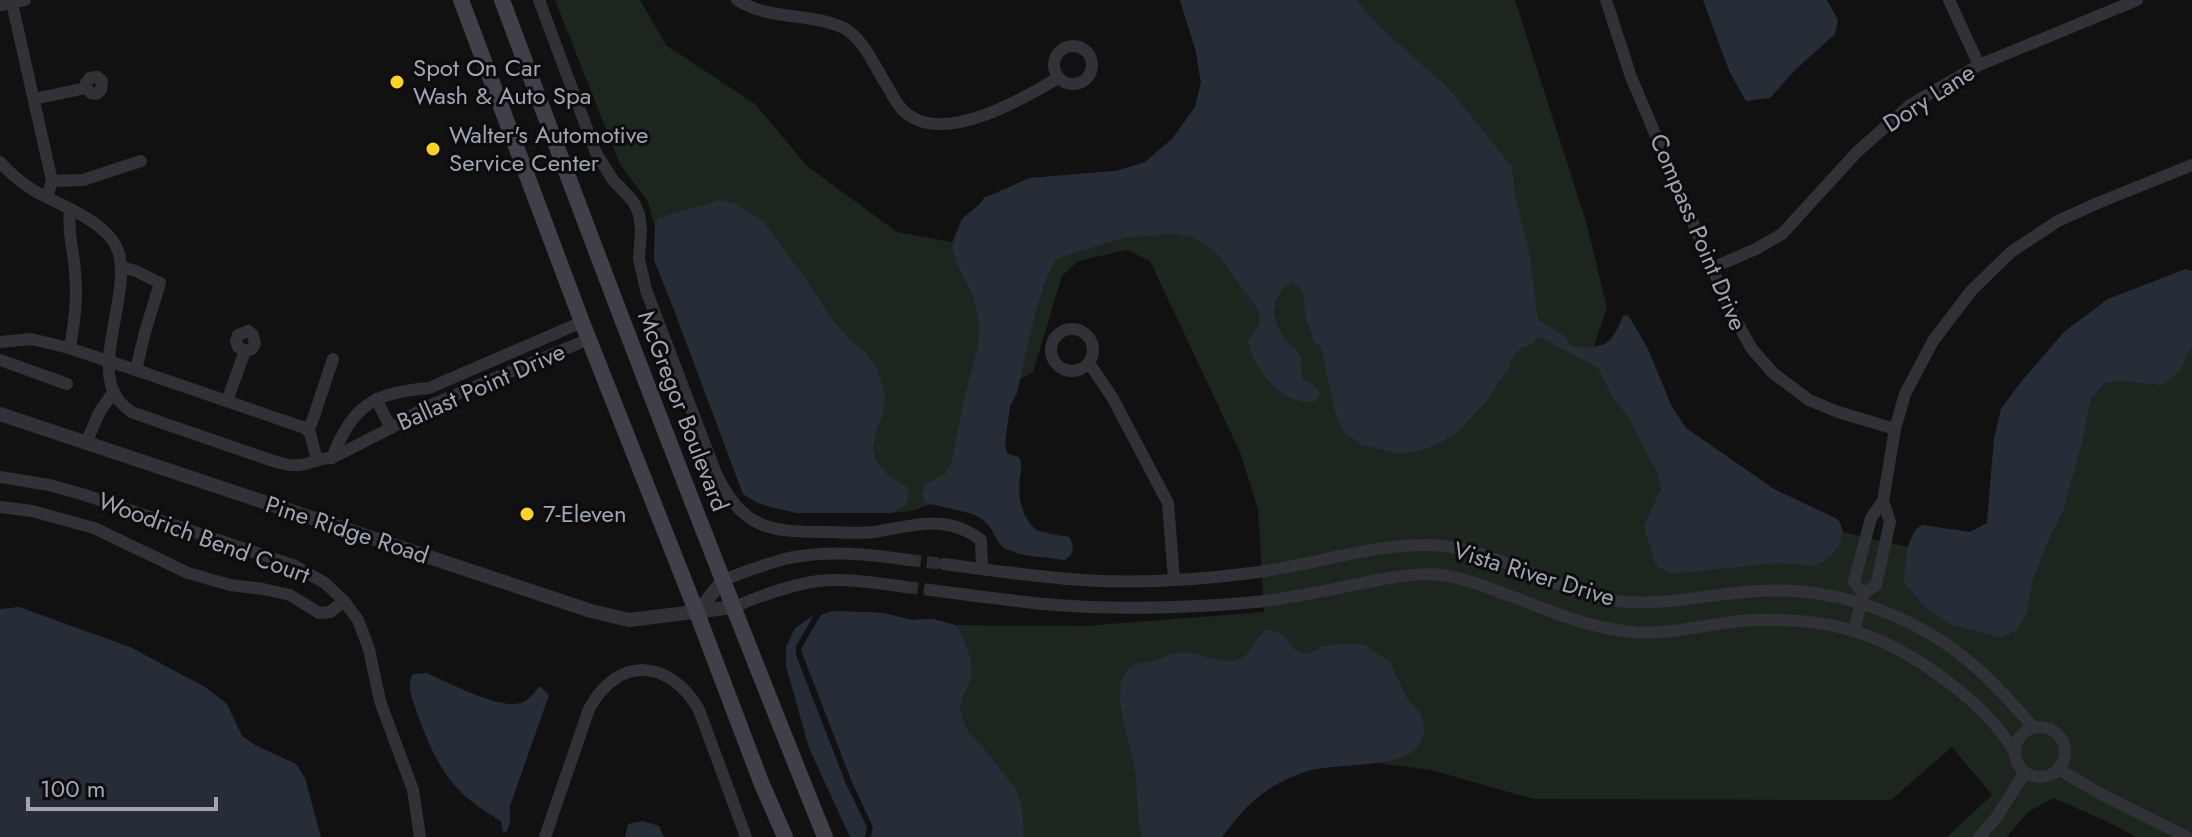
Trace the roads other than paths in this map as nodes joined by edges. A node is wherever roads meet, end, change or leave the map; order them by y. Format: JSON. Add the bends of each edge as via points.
{"nodes":[{"id":1,"x":461,"y":0,"type":"edge"},
{"id":2,"x":502,"y":0,"type":"edge"},
{"id":3,"x":539,"y":0,"type":"edge"},
{"id":4,"x":737,"y":0,"type":"edge"},
{"id":5,"x":1606,"y":0,"type":"edge"},
{"id":6,"x":1949,"y":0,"type":"edge"},
{"id":7,"x":2137,"y":0,"type":"edge"},
{"id":8,"x":12,"y":3,"type":"edge"},
{"id":9,"x":1979,"y":65,"type":"junction"},
{"id":10,"x":1058,"y":78,"type":"dead end"},
{"id":11,"x":86,"y":88,"type":"dead end"},
{"id":12,"x":34,"y":99,"type":"junction"},
{"id":13,"x":141,"y":161,"type":"dead end"},
{"id":14,"x":0,"y":162,"type":"edge"},
{"id":15,"x":2192,"y":165,"type":"edge"},
{"id":16,"x":52,"y":181,"type":"junction"},
{"id":17,"x":47,"y":197,"type":"junction"},
{"id":18,"x":70,"y":210,"type":"junction"},
{"id":19,"x":121,"y":267,"type":"junction"},
{"id":20,"x":1712,"y":268,"type":"junction"},
{"id":21,"x":582,"y":322,"type":"junction"},
{"id":22,"x":589,"y":339,"type":"junction"},
{"id":23,"x":0,"y":342,"type":"edge"},
{"id":24,"x":70,"y":348,"type":"junction"},
{"id":25,"x":245,"y":351,"type":"dead end"},
{"id":26,"x":333,"y":359,"type":"dead end"},
{"id":27,"x":0,"y":360,"type":"edge"},
{"id":28,"x":108,"y":362,"type":"junction"},
{"id":29,"x":1089,"y":363,"type":"dead end"},
{"id":30,"x":136,"y":370,"type":"junction"},
{"id":31,"x":442,"y":382,"type":"junction"},
{"id":32,"x":67,"y":384,"type":"dead end"},
{"id":33,"x":114,"y":391,"type":"junction"},
{"id":34,"x":448,"y":398,"type":"junction"},
{"id":35,"x":376,"y":399,"type":"junction"},
{"id":36,"x":227,"y":401,"type":"junction"},
{"id":37,"x":0,"y":414,"type":"edge"},
{"id":38,"x":391,"y":428,"type":"junction"},
{"id":39,"x":1895,"y":429,"type":"junction"},
{"id":40,"x":307,"y":430,"type":"junction"},
{"id":41,"x":86,"y":443,"type":"junction"},
{"id":42,"x":332,"y":458,"type":"junction"},
{"id":43,"x":317,"y":460,"type":"junction"},
{"id":44,"x":0,"y":477,"type":"edge"},
{"id":45,"x":1883,"y":501,"type":"junction"},
{"id":46,"x":0,"y":507,"type":"edge"},
{"id":47,"x":1863,"y":549,"type":"junction"},
{"id":48,"x":1883,"y":553,"type":"junction"},
{"id":49,"x":909,"y":560,"type":"tunnel mouth"},
{"id":50,"x":944,"y":564,"type":"tunnel mouth"},
{"id":51,"x":982,"y":569,"type":"junction"},
{"id":52,"x":1174,"y":579,"type":"junction"},
{"id":53,"x":723,"y":580,"type":"junction"},
{"id":54,"x":906,"y":587,"type":"tunnel mouth"},
{"id":55,"x":930,"y":590,"type":"tunnel mouth"},
{"id":56,"x":1862,"y":599,"type":"junction"},
{"id":57,"x":344,"y":601,"type":"junction"},
{"id":58,"x":734,"y":607,"type":"junction"},
{"id":59,"x":697,"y":613,"type":"junction"},
{"id":60,"x":1854,"y":631,"type":"junction"},
{"id":61,"x":2034,"y":728,"type":"junction"},
{"id":62,"x":2015,"y":753,"type":"junction"},
{"id":63,"x":2058,"y":769,"type":"junction"},
{"id":64,"x":2025,"y":772,"type":"junction"},
{"id":65,"x":420,"y":837,"type":"edge"},
{"id":66,"x":545,"y":837,"type":"edge"},
{"id":67,"x":746,"y":837,"type":"edge"},
{"id":68,"x":785,"y":837,"type":"edge"},
{"id":69,"x":825,"y":837,"type":"edge"},
{"id":70,"x":1979,"y":837,"type":"edge"},
{"id":71,"x":2187,"y":837,"type":"edge"}],
"edges":[{"from":1,"to":21,"type":"main road"},
{"from":2,"to":53,"type":"main road","name":"McGregor Boulevard"},
{"from":3,"to":51,"type":"street","via":[[596,153],[639,214],[639,259],[646,290],[729,499],[761,525],[778,530],[871,532],[919,523],[968,530],[981,540]]},
{"from":4,"to":10,"type":"street","via":[[771,14],[845,29],[856,37],[899,106],[924,122],[965,121]]},
{"from":5,"to":20,"type":"street","name":"Compass Point Drive","via":[[1631,77]]},
{"from":6,"to":9,"type":"street"},
{"from":7,"to":9,"type":"street","name":"Dory Lane"},
{"from":8,"to":12,"type":"street"},
{"from":9,"to":20,"type":"street","name":"Dory Lane","via":[[1910,105],[1882,128],[1782,234]]},
{"from":11,"to":12,"type":"street"},
{"from":12,"to":16,"type":"street"},
{"from":13,"to":16,"type":"street","via":[[83,180]]},
{"from":14,"to":17,"type":"street"},
{"from":15,"to":39,"type":"street","via":[[2058,221],[1991,270],[1933,341],[1905,394]]},
{"from":16,"to":17,"type":"street"},
{"from":17,"to":18,"type":"street"},
{"from":18,"to":19,"type":"street","via":[[113,240]]},
{"from":18,"to":24,"type":"street","via":[[76,295]]},
{"from":19,"to":28,"type":"street"},
{"from":19,"to":30,"type":"street","via":[[160,283]]},
{"from":20,"to":39,"type":"street","name":"Compass Point Drive","via":[[1741,334],[1773,373],[1823,407]]},
{"from":21,"to":22,"type":"main road"},
{"from":21,"to":31,"type":"street","name":"Ballast Point Drive"},
{"from":22,"to":34,"type":"street","name":"Ballast Point Drive"},
{"from":22,"to":59,"type":"main road"},
{"from":23,"to":24,"type":"street","via":[[31,339]]},
{"from":24,"to":28,"type":"street"},
{"from":25,"to":36,"type":"street"},
{"from":26,"to":40,"type":"street"},
{"from":27,"to":32,"type":"street"},
{"from":28,"to":30,"type":"street"},
{"from":28,"to":33,"type":"street"},
{"from":29,"to":52,"type":"street","via":[[1168,503]]},
{"from":30,"to":36,"type":"street"},
{"from":31,"to":34,"type":"street"},
{"from":31,"to":35,"type":"street","name":"Ballast Point Drive"},
{"from":33,"to":41,"type":"street"},
{"from":33,"to":43,"type":"street","name":"Ballast Point Drive","via":[[131,412],[213,441],[294,466]]},
{"from":34,"to":38,"type":"street","name":"Ballast Point Drive"},
{"from":35,"to":38,"type":"street"},
{"from":35,"to":42,"type":"street","name":"Ballast Point Drive","via":[[354,415]]},
{"from":36,"to":40,"type":"street"},
{"from":37,"to":41,"type":"street","name":"Pine Ridge Road"},
{"from":38,"to":42,"type":"street","name":"Ballast Point Drive"},
{"from":39,"to":45,"type":"street"},
{"from":40,"to":43,"type":"street"},
{"from":41,"to":59,"type":"street","name":"Pine Ridge Road","via":[[591,611],[629,620]]},
{"from":42,"to":43,"type":"street","name":"Ballast Point Drive"},
{"from":44,"to":57,"type":"street","name":"Woodrich Bend Court","via":[[82,494],[295,566]]},
{"from":45,"to":47,"type":"street","via":[[1871,518]]},
{"from":45,"to":48,"type":"street","via":[[1890,522]]},
{"from":46,"to":57,"type":"street","via":[[94,528],[188,573],[290,595],[319,613]]},
{"from":47,"to":48,"type":"street"},
{"from":47,"to":56,"type":"street","via":[[1854,582]]},
{"from":48,"to":56,"type":"street","via":[[1876,585]]},
{"from":49,"to":53,"type":"street","via":[[825,553],[775,562]]},
{"from":50,"to":51,"type":"street","name":"Vista River Drive"},
{"from":51,"to":52,"type":"street","name":"Vista River Drive","via":[[1084,580]]},
{"from":52,"to":56,"type":"street","name":"Vista River Drive","via":[[1251,573],[1391,546],[1434,545],[1472,551],[1623,602],[1764,590]]},
{"from":53,"to":58,"type":"main road","name":"McGregor Boulevard"},
{"from":53,"to":59,"type":"street"},
{"from":54,"to":58,"type":"street","via":[[820,581]]},
{"from":55,"to":60,"type":"street","name":"Vista River Drive","via":[[1064,605],[1185,607],[1431,574],[1617,631],[1781,620]]},
{"from":56,"to":60,"type":"street"},
{"from":56,"to":61,"type":"street","name":"Vista River Drive","via":[[1954,650]]},
{"from":57,"to":65,"type":"street","name":"Woodrich Bend Court","via":[[365,637],[380,701],[413,790]]},
{"from":58,"to":59,"type":"street","name":"Pine Ridge Road"},
{"from":58,"to":69,"type":"main road","name":"McGregor Boulevard"},
{"from":59,"to":68,"type":"main road"},
{"from":60,"to":62,"type":"street","name":"Vista River Drive","via":[[1942,678],[1989,720]]},
{"from":61,"to":62,"type":"street","via":[[2020,737]]},
{"from":61,"to":63,"type":"street","via":[[2051,730],[2062,742],[2064,757]]},
{"from":62,"to":64,"type":"street"},
{"from":63,"to":64,"type":"street","via":[[2039,777]]},
{"from":63,"to":71,"type":"street"},
{"from":64,"to":70,"type":"street"},
{"from":66,"to":67,"type":"street","via":[[596,695],[620,674],[636,670],[665,675],[692,697]]}]}
